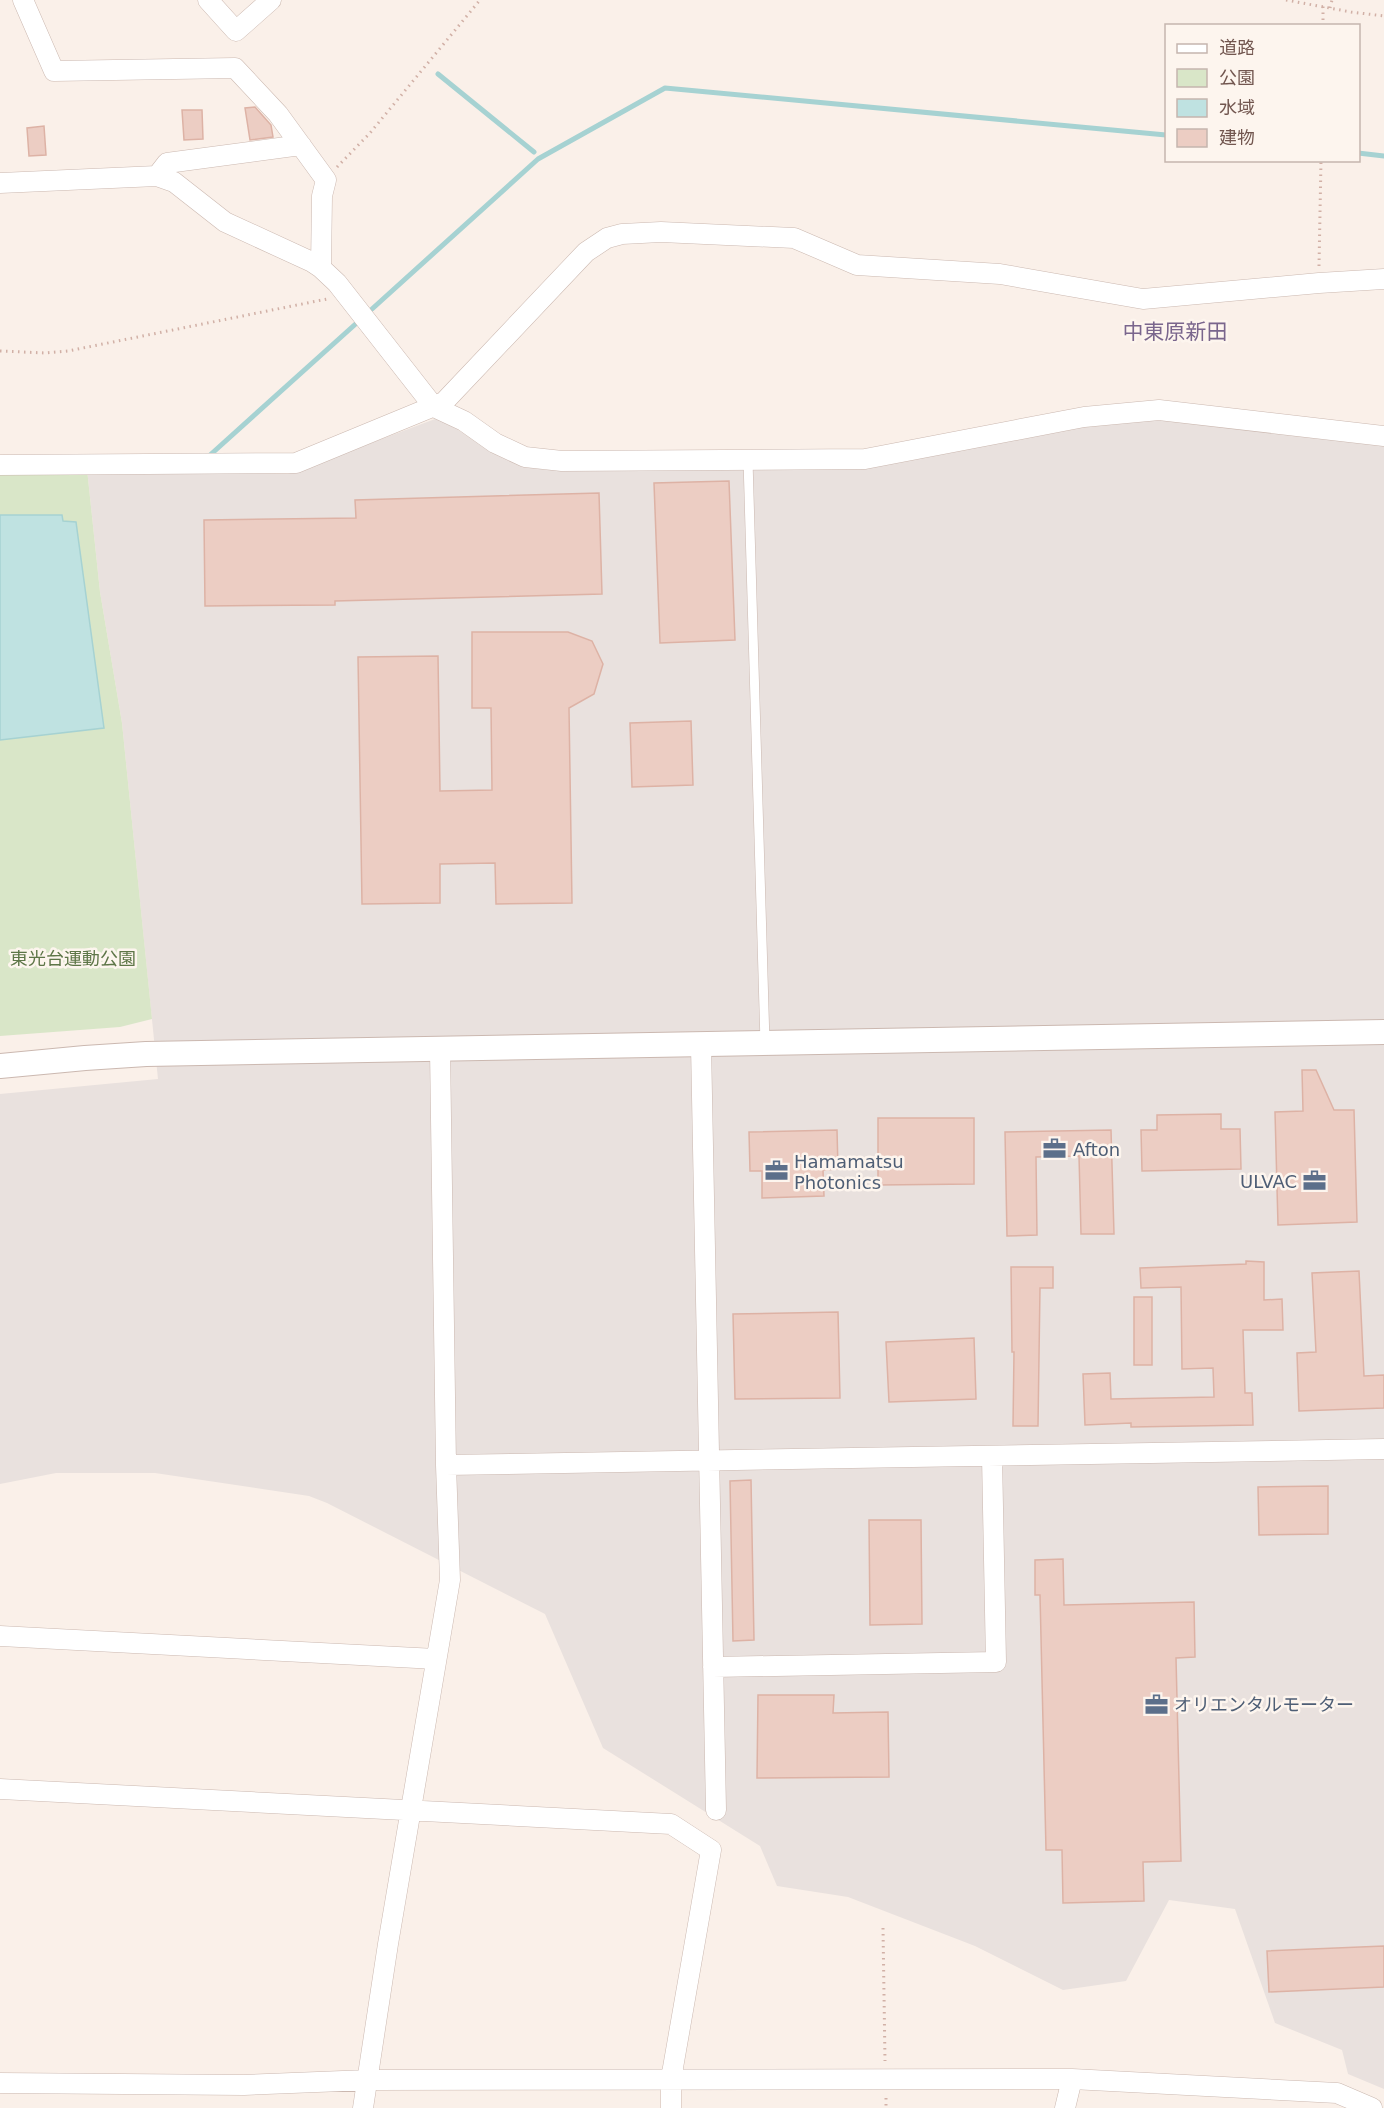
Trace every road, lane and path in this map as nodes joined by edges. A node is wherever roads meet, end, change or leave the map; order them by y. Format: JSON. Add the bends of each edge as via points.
{"nodes":[{"id":1,"x":23,"y":0,"type":"edge"},
{"id":2,"x":208,"y":0,"type":"edge"},
{"id":3,"x":271,"y":0,"type":"edge"},
{"id":4,"x":480,"y":0,"type":"edge"},
{"id":5,"x":1286,"y":0,"type":"edge"},
{"id":6,"x":1332,"y":0,"type":"edge"},
{"id":7,"x":1323,"y":6,"type":"junction"},
{"id":8,"x":1330,"y":8,"type":"junction"},
{"id":9,"x":1384,"y":16,"type":"edge"},
{"id":10,"x":1323,"y":24,"type":"edge"},
{"id":11,"x":301,"y":145,"type":"junction"},
{"id":12,"x":1321,"y":162,"type":"edge"},
{"id":13,"x":157,"y":176,"type":"junction"},
{"id":14,"x":326,"y":180,"type":"junction"},
{"id":15,"x":0,"y":183,"type":"edge"},
{"id":16,"x":321,"y":268,"type":"junction"},
{"id":17,"x":1384,"y":279,"type":"edge"},
{"id":18,"x":1319,"y":283,"type":"junction"},
{"id":19,"x":346,"y":295,"type":"junction"},
{"id":20,"x":0,"y":351,"type":"edge"},
{"id":21,"x":434,"y":407,"type":"junction"},
{"id":22,"x":1384,"y":436,"type":"edge"},
{"id":23,"x":748,"y":460,"type":"junction"},
{"id":24,"x":0,"y":465,"type":"edge"},
{"id":25,"x":1384,"y":1032,"type":"edge"},
{"id":26,"x":765,"y":1043,"type":"junction"},
{"id":27,"x":701,"y":1045,"type":"junction"},
{"id":28,"x":440,"y":1049,"type":"junction"},
{"id":29,"x":0,"y":1066,"type":"edge"},
{"id":30,"x":1384,"y":1449,"type":"edge"},
{"id":31,"x":992,"y":1456,"type":"junction"},
{"id":32,"x":709,"y":1461,"type":"junction"},
{"id":33,"x":446,"y":1465,"type":"junction"},
{"id":34,"x":0,"y":1636,"type":"edge"},
{"id":35,"x":436,"y":1659,"type":"junction"},
{"id":36,"x":713,"y":1667,"type":"junction"},
{"id":37,"x":0,"y":1789,"type":"edge"},
{"id":38,"x":411,"y":1810,"type":"junction"},
{"id":39,"x":716,"y":1810,"type":"dead end"},
{"id":40,"x":883,"y":1928,"type":"dead end"},
{"id":41,"x":670,"y":2079,"type":"junction"},
{"id":42,"x":1072,"y":2079,"type":"junction"},
{"id":43,"x":368,"y":2080,"type":"junction"},
{"id":44,"x":885,"y":2080,"type":"junction"},
{"id":45,"x":0,"y":2083,"type":"edge"},
{"id":46,"x":363,"y":2108,"type":"edge"},
{"id":47,"x":671,"y":2108,"type":"edge"},
{"id":48,"x":886,"y":2108,"type":"edge"},
{"id":49,"x":1065,"y":2108,"type":"edge"},
{"id":50,"x":1372,"y":2108,"type":"edge"}],
"edges":[{"from":1,"to":11,"type":"street","via":[[54,71],[235,68]]},
{"from":2,"to":3,"type":"street","via":[[236,31]]},
{"from":4,"to":14,"type":"path"},
{"from":5,"to":7,"type":"path"},
{"from":6,"to":8,"type":"path"},
{"from":7,"to":8,"type":"path"},
{"from":7,"to":10,"type":"path"},
{"from":8,"to":9,"type":"path"},
{"from":11,"to":13,"type":"street","via":[[167,163]]},
{"from":11,"to":14,"type":"street"},
{"from":12,"to":18,"type":"path"},
{"from":13,"to":15,"type":"street"},
{"from":13,"to":16,"type":"street","via":[[186,190],[225,222]]},
{"from":14,"to":16,"type":"street","via":[[322,196]]},
{"from":16,"to":19,"type":"street"},
{"from":17,"to":18,"type":"street"},
{"from":18,"to":21,"type":"street","via":[[1143,298],[1000,274],[857,266],[794,238],[622,234],[607,238],[586,252],[444,402]]},
{"from":19,"to":20,"type":"path","via":[[68,351]]},
{"from":19,"to":21,"type":"street"},
{"from":21,"to":23,"type":"street","via":[[525,458]]},
{"from":21,"to":24,"type":"street","via":[[296,463]]},
{"from":22,"to":23,"type":"street","via":[[1159,410],[1084,417],[865,459]]},
{"from":23,"to":26,"type":"lane"},
{"from":25,"to":26,"type":"street"},
{"from":26,"to":27,"type":"street"},
{"from":27,"to":28,"type":"street"},
{"from":27,"to":32,"type":"street"},
{"from":28,"to":29,"type":"street","via":[[146,1054]]},
{"from":28,"to":33,"type":"street"},
{"from":30,"to":31,"type":"street"},
{"from":31,"to":32,"type":"street"},
{"from":31,"to":36,"type":"street","via":[[996,1662]]},
{"from":32,"to":33,"type":"street"},
{"from":32,"to":36,"type":"street"},
{"from":33,"to":35,"type":"street","via":[[450,1580]]},
{"from":34,"to":35,"type":"street"},
{"from":35,"to":38,"type":"street"},
{"from":36,"to":39,"type":"street"},
{"from":37,"to":38,"type":"street"},
{"from":38,"to":41,"type":"street","via":[[671,1824],[711,1850]]},
{"from":38,"to":43,"type":"street"},
{"from":40,"to":44,"type":"path"},
{"from":41,"to":43,"type":"street"},
{"from":41,"to":44,"type":"street"},
{"from":41,"to":47,"type":"street"},
{"from":42,"to":44,"type":"street"},
{"from":42,"to":49,"type":"street"},
{"from":42,"to":50,"type":"street","via":[[1337,2093]]},
{"from":43,"to":45,"type":"street","via":[[244,2085]]},
{"from":43,"to":46,"type":"street"},
{"from":44,"to":48,"type":"path"}]}
